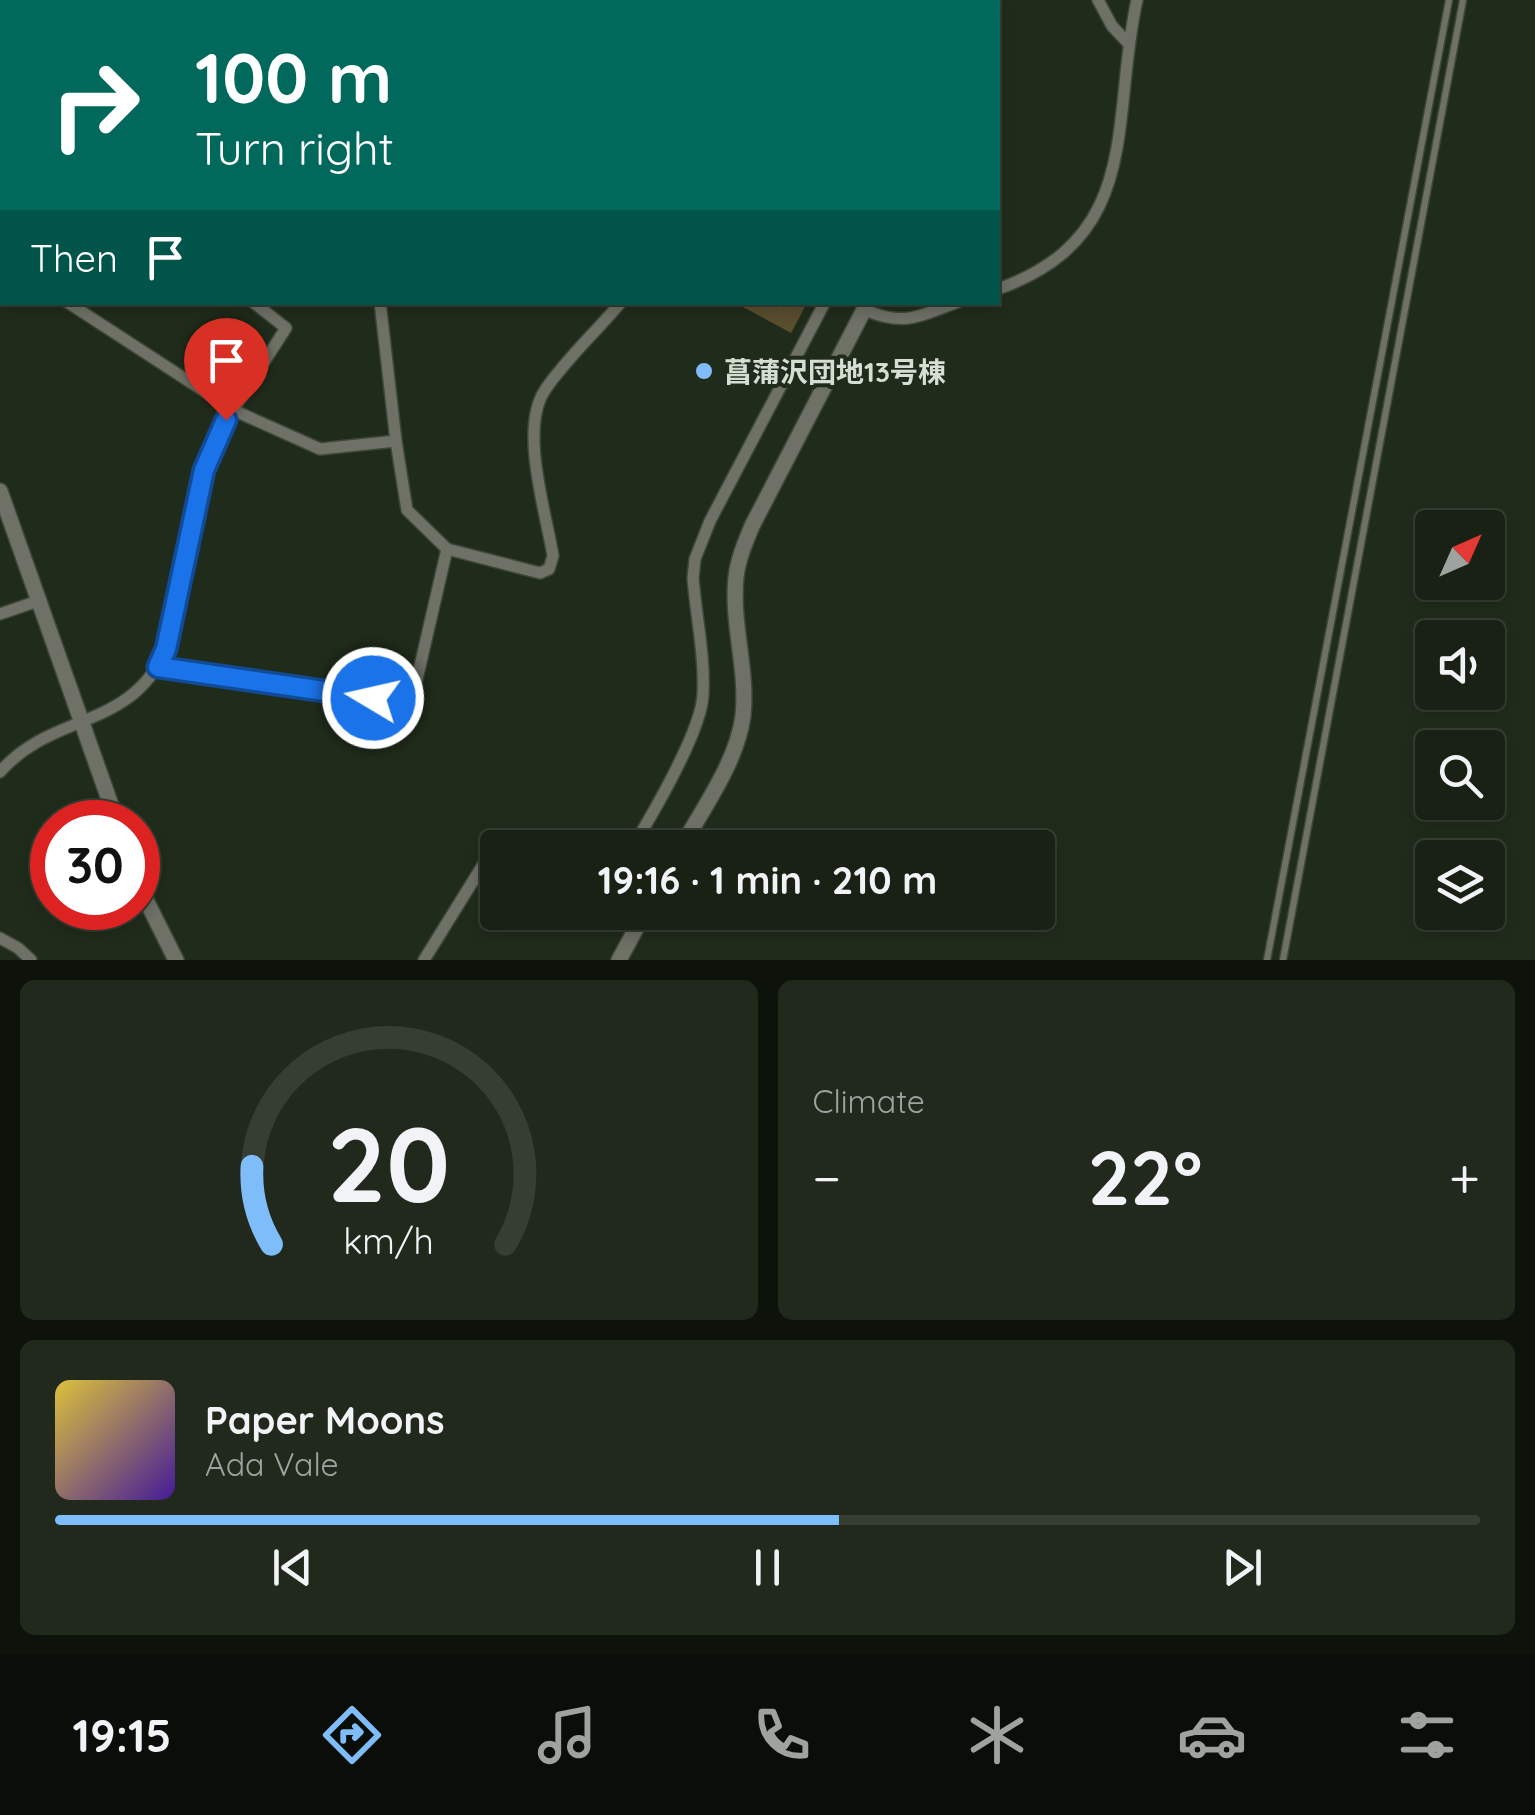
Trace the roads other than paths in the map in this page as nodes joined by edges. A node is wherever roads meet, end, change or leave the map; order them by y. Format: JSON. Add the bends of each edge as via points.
{"nodes":[{"id":1,"x":1098,"y":0,"type":"edge"},
{"id":2,"x":1137,"y":0,"type":"edge"},
{"id":3,"x":1449,"y":0,"type":"edge"},
{"id":4,"x":1463,"y":0,"type":"edge"},
{"id":5,"x":1128,"y":43,"type":"junction"},
{"id":6,"x":1000,"y":288,"type":"edge"},
{"id":7,"x":72,"y":305,"type":"edge"},
{"id":8,"x":257,"y":305,"type":"edge"},
{"id":9,"x":380,"y":305,"type":"edge"},
{"id":10,"x":618,"y":305,"type":"edge"},
{"id":11,"x":823,"y":305,"type":"edge"},
{"id":12,"x":949,"y":305,"type":"edge"},
{"id":13,"x":866,"y":306,"type":"edge"},
{"id":14,"x":233,"y":410,"type":"junction"},
{"id":15,"x":396,"y":441,"type":"junction"},
{"id":16,"x":0,"y":491,"type":"edge"},
{"id":17,"x":447,"y":550,"type":"junction"},
{"id":18,"x":38,"y":601,"type":"junction"},
{"id":19,"x":0,"y":614,"type":"edge"},
{"id":20,"x":158,"y":667,"type":"junction"},
{"id":21,"x":83,"y":722,"type":"junction"},
{"id":22,"x":0,"y":772,"type":"edge"},
{"id":23,"x":110,"y":800,"type":"edge"},
{"id":24,"x":642,"y":830,"type":"edge"},
{"id":25,"x":691,"y":830,"type":"edge"},
{"id":26,"x":480,"y":870,"type":"edge"},
{"id":27,"x":160,"y":928,"type":"edge"},
{"id":28,"x":635,"y":930,"type":"edge"},
{"id":29,"x":0,"y":938,"type":"edge"},
{"id":30,"x":31,"y":960,"type":"edge"},
{"id":31,"x":176,"y":960,"type":"edge"},
{"id":32,"x":424,"y":960,"type":"edge"},
{"id":33,"x":619,"y":960,"type":"edge"},
{"id":34,"x":1266,"y":960,"type":"edge"},
{"id":35,"x":1283,"y":960,"type":"edge"}],
"edges":[{"from":1,"to":5,"type":"street"},
{"from":2,"to":5,"type":"street"},
{"from":3,"to":34,"type":"lane"},
{"from":4,"to":35,"type":"lane"},
{"from":5,"to":6,"type":"street","via":[[1118,157],[1094,217],[1042,270]]},
{"from":7,"to":14,"type":"street"},
{"from":8,"to":14,"type":"street","via":[[286,328]]},
{"from":9,"to":15,"type":"street"},
{"from":10,"to":17,"type":"street","via":[[544,391],[536,410],[533,438],[549,569],[540,573]]},
{"from":11,"to":24,"type":"street","via":[[695,559],[702,706]]},
{"from":12,"to":13,"type":"street","via":[[894,321]]},
{"from":13,"to":25,"type":"street","via":[[742,551],[736,578],[742,718],[736,744]]},
{"from":14,"to":15,"type":"street","via":[[320,449]]},
{"from":14,"to":20,"type":"street","via":[[204,470]]},
{"from":15,"to":17,"type":"street","via":[[407,510]]},
{"from":16,"to":18,"type":"street"},
{"from":17,"to":20,"type":"street","via":[[411,705]]},
{"from":18,"to":19,"type":"street"},
{"from":18,"to":21,"type":"street"},
{"from":20,"to":21,"type":"street","via":[[120,705]]},
{"from":21,"to":22,"type":"street","via":[[35,741]]},
{"from":21,"to":23,"type":"street"},
{"from":26,"to":32,"type":"street"},
{"from":27,"to":31,"type":"street"},
{"from":28,"to":33,"type":"street"},
{"from":29,"to":30,"type":"street"}]}
